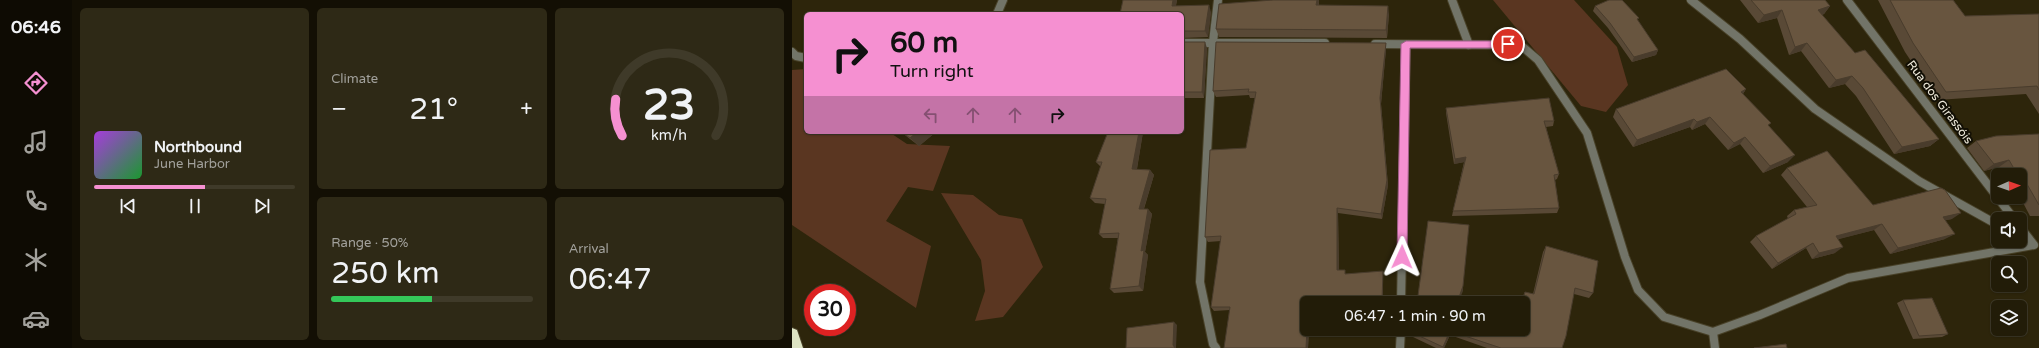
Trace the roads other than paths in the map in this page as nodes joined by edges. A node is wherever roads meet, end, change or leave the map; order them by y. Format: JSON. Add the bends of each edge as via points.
{"nodes":[{"id":1,"x":1003,"y":0,"type":"edge"},
{"id":2,"x":1218,"y":0,"type":"edge"},
{"id":3,"x":1452,"y":0,"type":"edge"},
{"id":4,"x":1691,"y":0,"type":"edge"},
{"id":5,"x":1847,"y":0,"type":"edge"},
{"id":6,"x":998,"y":12,"type":"edge"},
{"id":7,"x":1213,"y":42,"type":"junction"},
{"id":8,"x":1184,"y":43,"type":"edge"},
{"id":9,"x":1334,"y":43,"type":"edge"},
{"id":10,"x":1366,"y":44,"type":"edge"},
{"id":11,"x":1406,"y":44,"type":"junction"},
{"id":12,"x":1469,"y":45,"type":"junction"},
{"id":13,"x":792,"y":52,"type":"edge"},
{"id":14,"x":804,"y":58,"type":"edge"},
{"id":15,"x":2009,"y":212,"type":"edge"},
{"id":16,"x":1991,"y":221,"type":"edge"},
{"id":17,"x":2027,"y":235,"type":"edge"},
{"id":18,"x":2027,"y":241,"type":"edge"},
{"id":19,"x":2036,"y":246,"type":"edge"},
{"id":20,"x":1401,"y":296,"type":"edge"},
{"id":21,"x":1713,"y":332,"type":"junction"},
{"id":22,"x":792,"y":335,"type":"edge"},
{"id":23,"x":1401,"y":336,"type":"edge"},
{"id":24,"x":796,"y":348,"type":"edge"},
{"id":25,"x":1216,"y":348,"type":"edge"},
{"id":26,"x":1400,"y":348,"type":"edge"},
{"id":27,"x":1714,"y":348,"type":"edge"}],
"edges":[{"from":1,"to":6,"type":"street"},
{"from":2,"to":7,"type":"street"},
{"from":3,"to":12,"type":"street"},
{"from":4,"to":16,"type":"street","via":[[1740,39],[1815,110],[1919,181]]},
{"from":5,"to":15,"type":"street","name":"Rua dos Girassóis"},
{"from":7,"to":8,"type":"street"},
{"from":7,"to":9,"type":"street"},
{"from":7,"to":25,"type":"street","via":[[1200,282]]},
{"from":10,"to":11,"type":"street"},
{"from":11,"to":12,"type":"street"},
{"from":11,"to":20,"type":"street"},
{"from":12,"to":21,"type":"street","via":[[1508,44],[1524,48],[1538,60],[1587,133],[1638,290],[1664,317]]},
{"from":13,"to":14,"type":"street"},
{"from":17,"to":19,"type":"street"},
{"from":18,"to":19,"type":"street"},
{"from":19,"to":21,"type":"street","via":[[1848,278]]},
{"from":21,"to":27,"type":"street"},
{"from":22,"to":24,"type":"highway"},
{"from":23,"to":26,"type":"street"}]}
